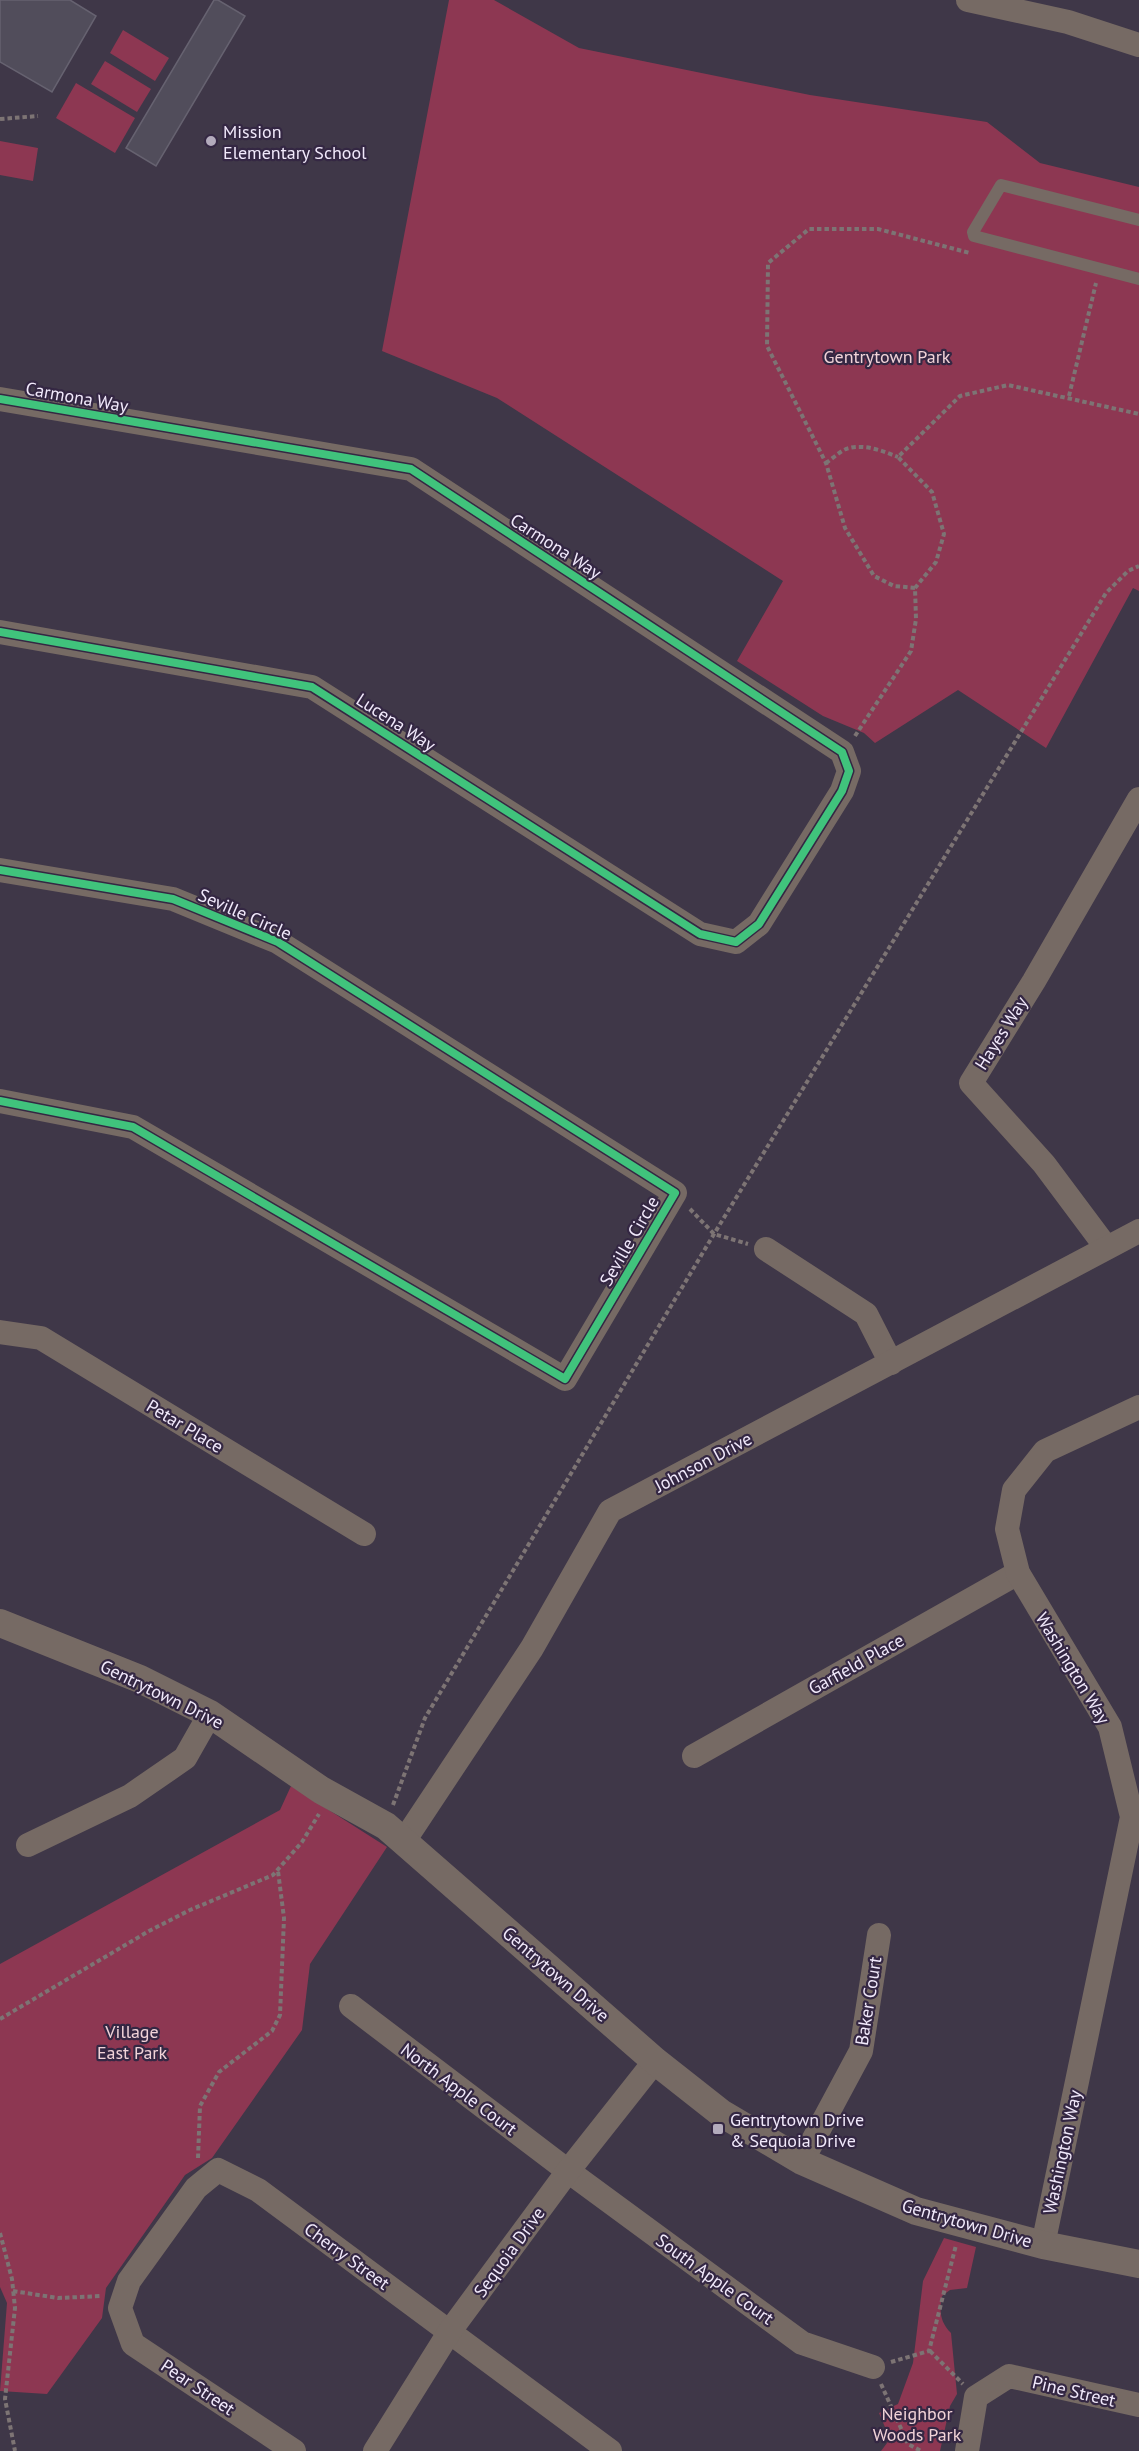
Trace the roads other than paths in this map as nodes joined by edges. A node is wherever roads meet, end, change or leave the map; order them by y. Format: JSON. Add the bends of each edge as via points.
{"nodes":[{"id":1,"x":968,"y":0,"type":"edge"},
{"id":2,"x":1139,"y":45,"type":"edge"},
{"id":3,"x":1139,"y":220,"type":"edge"},
{"id":4,"x":1139,"y":279,"type":"edge"},
{"id":5,"x":0,"y":399,"type":"edge"},
{"id":6,"x":0,"y":632,"type":"edge"},
{"id":7,"x":1139,"y":799,"type":"edge"},
{"id":8,"x":0,"y":870,"type":"edge"},
{"id":9,"x":736,"y":942,"type":"joint"},
{"id":10,"x":0,"y":1101,"type":"edge"},
{"id":11,"x":1139,"y":1231,"type":"edge"},
{"id":12,"x":1106,"y":1246,"type":"junction"},
{"id":13,"x":766,"y":1249,"type":"road end"},
{"id":14,"x":0,"y":1332,"type":"edge"},
{"id":15,"x":891,"y":1363,"type":"junction"},
{"id":16,"x":1139,"y":1407,"type":"edge"},
{"id":17,"x":364,"y":1534,"type":"dead end"},
{"id":18,"x":1018,"y":1573,"type":"junction"},
{"id":19,"x":0,"y":1623,"type":"edge"},
{"id":20,"x":210,"y":1714,"type":"junction"},
{"id":21,"x":694,"y":1756,"type":"dead end"},
{"id":22,"x":395,"y":1834,"type":"junction"},
{"id":23,"x":28,"y":1845,"type":"dead end"},
{"id":24,"x":879,"y":1935,"type":"dead end"},
{"id":25,"x":351,"y":2006,"type":"dead end"},
{"id":26,"x":655,"y":2061,"type":"junction"},
{"id":27,"x":802,"y":2161,"type":"junction"},
{"id":28,"x":568,"y":2171,"type":"junction"},
{"id":29,"x":1043,"y":2245,"type":"junction"},
{"id":30,"x":1139,"y":2264,"type":"edge"},
{"id":31,"x":122,"y":2302,"type":"joint"},
{"id":32,"x":450,"y":2331,"type":"junction"},
{"id":33,"x":873,"y":2367,"type":"road end"},
{"id":34,"x":1139,"y":2405,"type":"edge"},
{"id":35,"x":294,"y":2451,"type":"edge"},
{"id":36,"x":375,"y":2451,"type":"edge"},
{"id":37,"x":610,"y":2451,"type":"edge"},
{"id":38,"x":967,"y":2451,"type":"edge"}],
"edges":[{"from":1,"to":2,"type":"street","via":[[1068,22]]},
{"from":3,"to":4,"type":"lane","via":[[1001,184],[973,232],[974,236]]},
{"from":5,"to":9,"type":"street","name":"Carmona Way","via":[[411,469],[842,752],[849,771],[842,791],[759,924]]},
{"from":6,"to":9,"type":"street","name":"Lucena Way","via":[[312,687],[700,934]]},
{"from":7,"to":12,"type":"street","name":"Hayes Way","via":[[970,1083],[1044,1164]]},
{"from":8,"to":10,"type":"street","name":"Seville Circle","via":[[173,899],[278,942],[675,1193],[566,1379],[133,1127]]},
{"from":11,"to":12,"type":"street","name":"Johnson Drive"},
{"from":12,"to":15,"type":"street","name":"Johnson Drive"},
{"from":13,"to":15,"type":"street","via":[[866,1314]]},
{"from":14,"to":17,"type":"street","name":"Petar Place","via":[[41,1338]]},
{"from":15,"to":22,"type":"street","name":"Johnson Drive","via":[[610,1511],[532,1648]]},
{"from":16,"to":18,"type":"street","name":"Washington Way","via":[[1045,1452],[1014,1490],[1007,1529]]},
{"from":18,"to":21,"type":"street","name":"Garfield Place"},
{"from":18,"to":29,"type":"street","name":"Washington Way","via":[[1110,1727],[1132,1817]]},
{"from":19,"to":20,"type":"street","name":"Gentrytown Drive","via":[[140,1679]]},
{"from":20,"to":22,"type":"street","name":"Gentrytown Drive"},
{"from":20,"to":23,"type":"street","via":[[185,1758],[130,1796]]},
{"from":22,"to":26,"type":"street","name":"Gentrytown Drive"},
{"from":24,"to":27,"type":"street","name":"Baker Court","via":[[861,2051]]},
{"from":25,"to":28,"type":"street","name":"North Apple Court"},
{"from":26,"to":27,"type":"street","name":"Gentrytown Drive","via":[[721,2113]]},
{"from":26,"to":28,"type":"street","name":"Sequoia Drive"},
{"from":27,"to":29,"type":"street","name":"Gentrytown Drive","via":[[916,2211]]},
{"from":28,"to":32,"type":"street","name":"Sequoia Drive"},
{"from":28,"to":33,"type":"street","name":"South Apple Court","via":[[802,2343]]},
{"from":29,"to":30,"type":"street","name":"Gentrytown Drive"},
{"from":31,"to":32,"type":"street","name":"Cherry Street","via":[[129,2281],[198,2186],[218,2170],[258,2190]]},
{"from":31,"to":35,"type":"street","name":"Pear Street","via":[[133,2344]]},
{"from":32,"to":36,"type":"street","name":"Sequoia Drive"},
{"from":32,"to":37,"type":"street","name":"Cherry Street"},
{"from":34,"to":38,"type":"street","name":"Pine Street","via":[[1009,2376],[976,2397]]}]}
